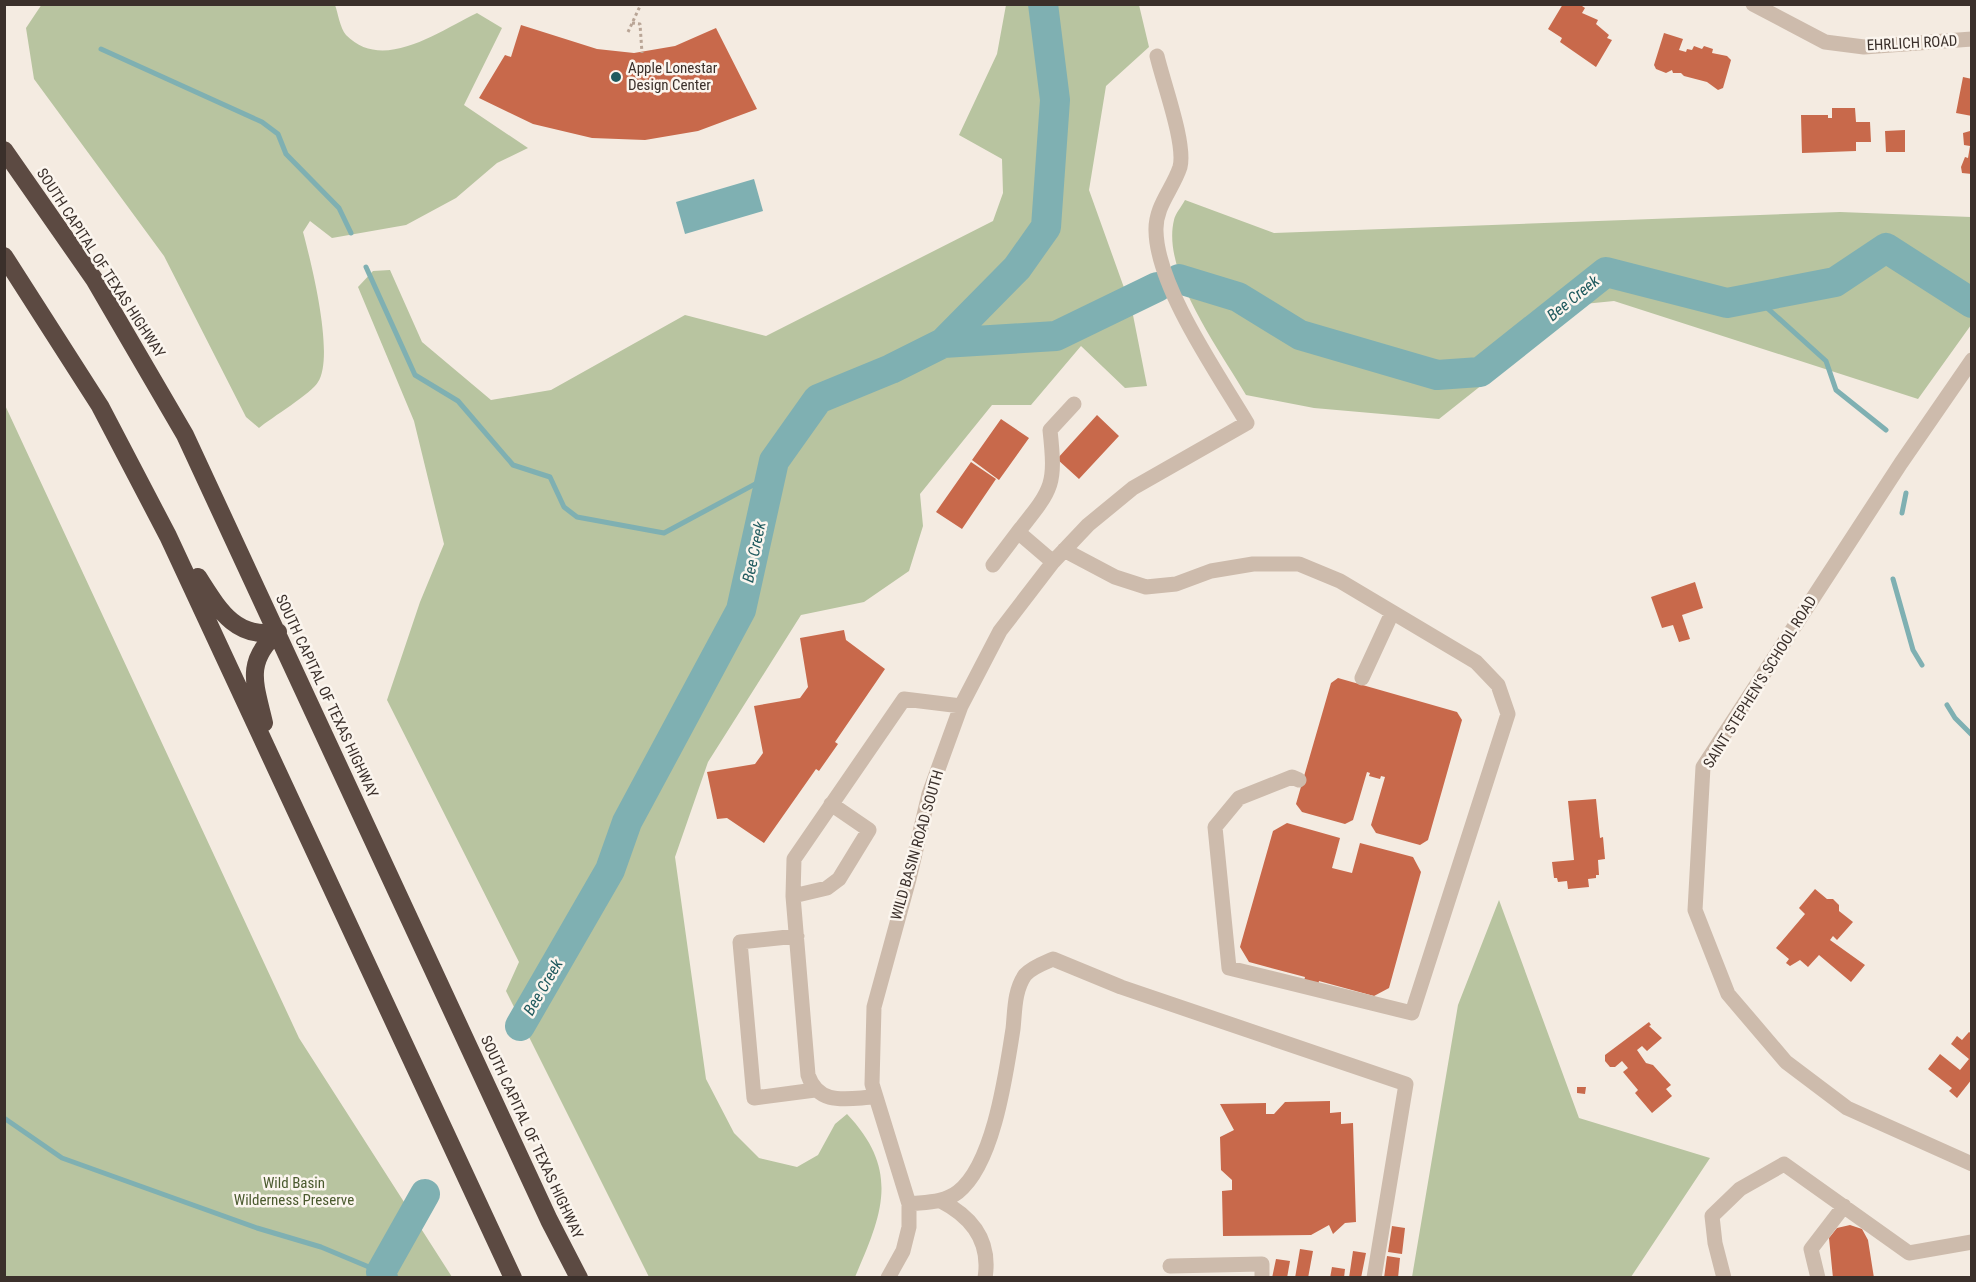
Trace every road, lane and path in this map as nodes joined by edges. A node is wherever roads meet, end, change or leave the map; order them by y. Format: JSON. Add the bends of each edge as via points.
{"nodes":[{"id":1,"x":641,"y":4,"type":"edge"},
{"id":2,"x":1753,"y":4,"type":"edge"},
{"id":3,"x":632,"y":23,"type":"junction"},
{"id":4,"x":627,"y":32,"type":"dead end"},
{"id":5,"x":1971,"y":39,"type":"edge"},
{"id":6,"x":642,"y":53,"type":"dead end"},
{"id":7,"x":1157,"y":57,"type":"dead end"},
{"id":8,"x":4,"y":150,"type":"edge"},
{"id":9,"x":4,"y":256,"type":"edge"},
{"id":10,"x":1971,"y":360,"type":"edge"},
{"id":11,"x":1074,"y":404,"type":"dead end"},
{"id":12,"x":155,"y":510,"type":"junction"},
{"id":13,"x":1018,"y":532,"type":"junction"},
{"id":14,"x":1064,"y":550,"type":"junction"},
{"id":15,"x":1053,"y":562,"type":"junction"},
{"id":16,"x":993,"y":565,"type":"dead end"},
{"id":17,"x":1392,"y":613,"type":"junction"},
{"id":18,"x":278,"y":632,"type":"junction"},
{"id":19,"x":1362,"y":678,"type":"dead end"},
{"id":20,"x":961,"y":706,"type":"junction"},
{"id":21,"x":272,"y":760,"type":"junction"},
{"id":22,"x":1299,"y":780,"type":"dead end"},
{"id":23,"x":831,"y":804,"type":"junction"},
{"id":24,"x":794,"y":896,"type":"junction"},
{"id":25,"x":797,"y":936,"type":"junction"},
{"id":26,"x":815,"y":1090,"type":"junction"},
{"id":27,"x":875,"y":1096,"type":"junction"},
{"id":28,"x":1971,"y":1164,"type":"edge"},
{"id":29,"x":941,"y":1201,"type":"junction"},
{"id":30,"x":909,"y":1204,"type":"junction"},
{"id":31,"x":1844,"y":1206,"type":"junction"},
{"id":32,"x":1971,"y":1242,"type":"edge"},
{"id":33,"x":1170,"y":1266,"type":"dead end"},
{"id":34,"x":513,"y":1278,"type":"edge"},
{"id":35,"x":579,"y":1278,"type":"edge"},
{"id":36,"x":888,"y":1278,"type":"edge"},
{"id":37,"x":985,"y":1278,"type":"edge"},
{"id":38,"x":1262,"y":1278,"type":"edge"},
{"id":39,"x":1374,"y":1278,"type":"edge"},
{"id":40,"x":1724,"y":1278,"type":"edge"},
{"id":41,"x":1818,"y":1278,"type":"edge"}],
"edges":[{"from":1,"to":3,"type":"path"},
{"from":2,"to":5,"type":"street","name":"EHRLICH ROAD","via":[[1825,42],[1864,47]]},
{"from":3,"to":4,"type":"path"},
{"from":3,"to":6,"type":"path","via":[[640,24]]},
{"from":7,"to":14,"type":"street","name":"WILD BASIN ROAD SOUTH","via":[[1181,159],[1159,211],[1158,250],[1173,296],[1247,423],[1133,488]]},
{"from":8,"to":18,"type":"highway","name":"SOUTH CAPITAL OF TEXAS HIGHWAY","via":[[83,263],[161,391]]},
{"from":9,"to":12,"type":"highway","via":[[90,389]]},
{"from":10,"to":28,"type":"street","name":"SAINT STEPHEN'S SCHOOL ROAD","via":[[1703,767],[1695,910],[1728,994],[1786,1062],[1846,1108]]},
{"from":11,"to":13,"type":"street","via":[[1050,430],[1052,484]]},
{"from":12,"to":18,"type":"highway","via":[[223,613],[245,631]]},
{"from":12,"to":21,"type":"highway"},
{"from":13,"to":15,"type":"street"},
{"from":13,"to":16,"type":"street"},
{"from":14,"to":15,"type":"street","name":"WILD BASIN ROAD SOUTH"},
{"from":14,"to":17,"type":"street","via":[[1115,578],[1146,587],[1176,584],[1211,571],[1253,564],[1299,564],[1340,581]]},
{"from":15,"to":20,"type":"street","name":"WILD BASIN ROAD SOUTH","via":[[1000,631]]},
{"from":17,"to":19,"type":"street"},
{"from":17,"to":22,"type":"street","via":[[1476,662],[1498,685],[1508,714],[1412,1013],[1229,968],[1215,827],[1239,798],[1292,777]]},
{"from":18,"to":21,"type":"highway","via":[[259,654],[254,670]]},
{"from":18,"to":35,"type":"highway","name":"SOUTH CAPITAL OF TEXAS HIGHWAY"},
{"from":20,"to":23,"type":"street","via":[[904,699]]},
{"from":20,"to":27,"type":"street","name":"WILD BASIN ROAD SOUTH","via":[[929,794],[874,1007]]},
{"from":21,"to":34,"type":"highway"},
{"from":23,"to":24,"type":"street","via":[[794,859]]},
{"from":23,"to":24,"type":"street","via":[[869,831],[839,879],[827,888]]},
{"from":24,"to":25,"type":"street"},
{"from":25,"to":26,"type":"street","via":[[808,1075]]},
{"from":25,"to":26,"type":"street","via":[[740,942],[754,1098]]},
{"from":26,"to":27,"type":"street","via":[[830,1100]]},
{"from":27,"to":30,"type":"street","name":"WILD BASIN ROAD SOUTH"},
{"from":29,"to":30,"type":"street"},
{"from":29,"to":37,"type":"street","via":[[960,1210],[975,1227],[985,1245]]},
{"from":29,"to":39,"type":"street","via":[[958,1192],[988,1146],[1009,1051],[1016,995],[1025,975],[1053,959],[1120,987],[1406,1084]]},
{"from":30,"to":36,"type":"street","name":"WILD BASIN ROAD SOUTH","via":[[903,1251]]},
{"from":31,"to":32,"type":"street","via":[[1909,1253]]},
{"from":31,"to":40,"type":"street","via":[[1784,1164],[1766,1173],[1712,1216]]},
{"from":31,"to":41,"type":"street","via":[[1811,1249]]},
{"from":33,"to":38,"type":"street","via":[[1262,1264]]}]}
